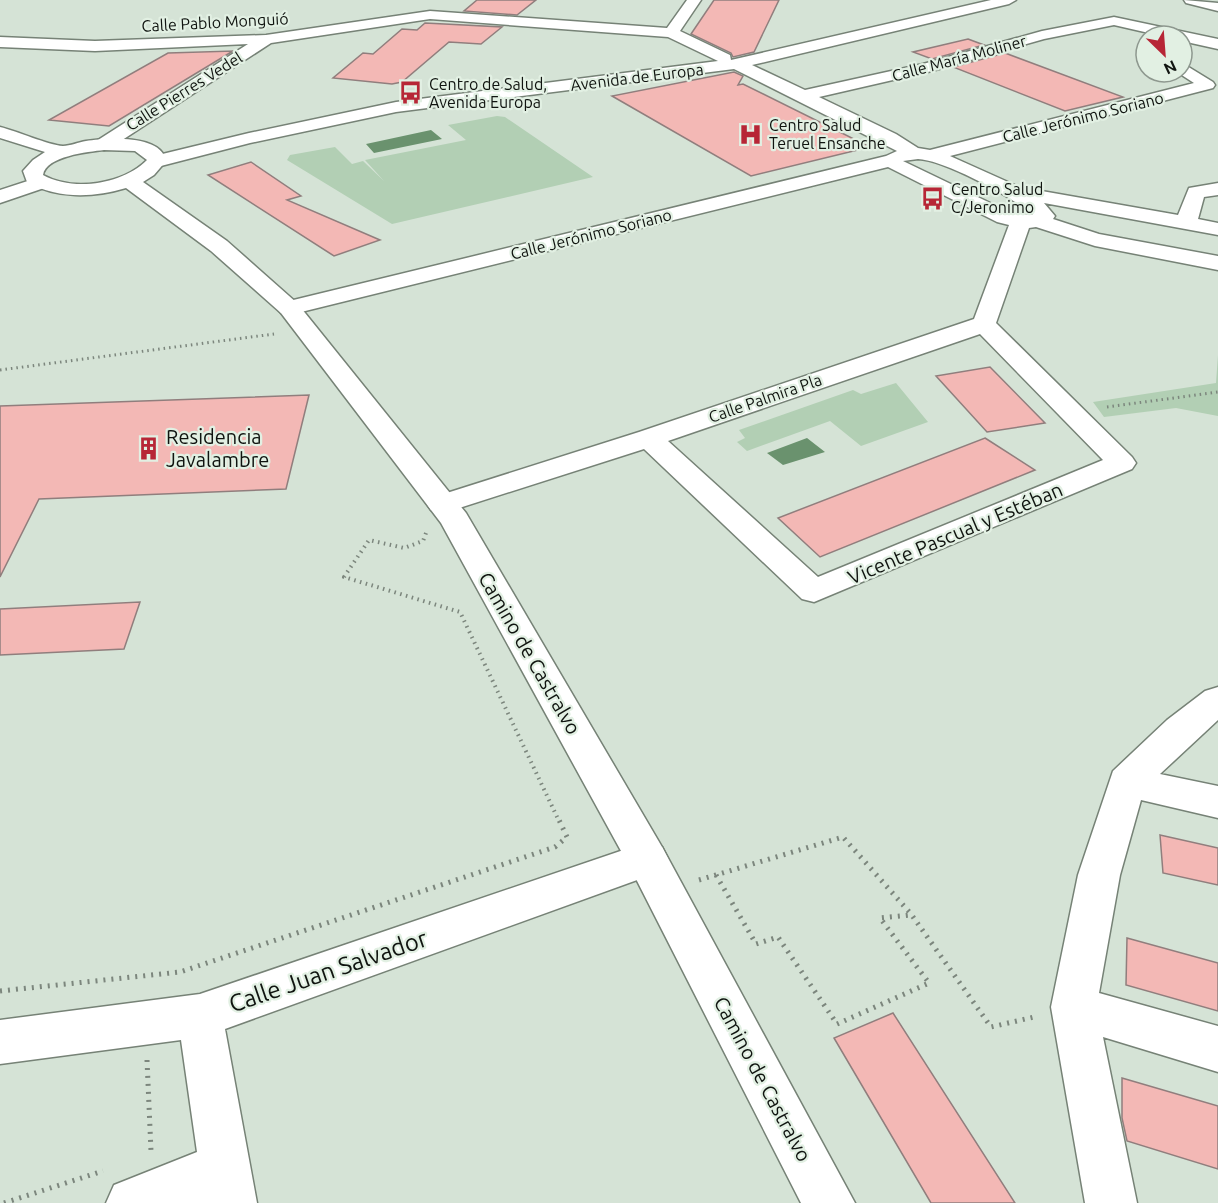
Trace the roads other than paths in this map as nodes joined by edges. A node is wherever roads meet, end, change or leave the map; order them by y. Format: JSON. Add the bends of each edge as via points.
{"nodes":[{"id":1,"x":447,"y":0,"type":"edge"},
{"id":2,"x":694,"y":0,"type":"edge"},
{"id":3,"x":980,"y":0,"type":"edge"},
{"id":4,"x":1008,"y":0,"type":"edge"},
{"id":5,"x":1191,"y":0,"type":"edge"},
{"id":6,"x":1095,"y":7,"type":"dead end"},
{"id":7,"x":1218,"y":7,"type":"edge"},
{"id":8,"x":430,"y":15,"type":"junction"},
{"id":9,"x":1114,"y":21,"type":"junction"},
{"id":10,"x":671,"y":33,"type":"junction"},
{"id":11,"x":1134,"y":35,"type":"edge"},
{"id":12,"x":266,"y":39,"type":"junction"},
{"id":13,"x":0,"y":42,"type":"edge"},
{"id":14,"x":1218,"y":44,"type":"edge"},
{"id":15,"x":731,"y":61,"type":"junction"},
{"id":16,"x":1194,"y":76,"type":"edge"},
{"id":17,"x":803,"y":96,"type":"junction"},
{"id":18,"x":0,"y":132,"type":"edge"},
{"id":19,"x":104,"y":144,"type":"junction"},
{"id":20,"x":64,"y":152,"type":"junction"},
{"id":21,"x":153,"y":155,"type":"junction"},
{"id":22,"x":912,"y":156,"type":"junction"},
{"id":23,"x":129,"y":181,"type":"junction"},
{"id":24,"x":40,"y":183,"type":"junction"},
{"id":25,"x":1218,"y":189,"type":"edge"},
{"id":26,"x":1010,"y":191,"type":"junction"},
{"id":27,"x":0,"y":197,"type":"edge"},
{"id":28,"x":1030,"y":221,"type":"junction"},
{"id":29,"x":1186,"y":223,"type":"junction"},
{"id":30,"x":1218,"y":229,"type":"edge"},
{"id":31,"x":1218,"y":263,"type":"edge"},
{"id":32,"x":984,"y":324,"type":"junction"},
{"id":33,"x":277,"y":327,"type":"junction"},
{"id":34,"x":649,"y":438,"type":"junction"},
{"id":35,"x":435,"y":517,"type":"junction"},
{"id":36,"x":1218,"y":700,"type":"edge"},
{"id":37,"x":1127,"y":782,"type":"junction"},
{"id":38,"x":1218,"y":802,"type":"edge"},
{"id":39,"x":656,"y":875,"type":"junction"},
{"id":40,"x":1074,"y":1006,"type":"junction"},
{"id":41,"x":200,"y":1016,"type":"junction"},
{"id":42,"x":0,"y":1042,"type":"edge"},
{"id":43,"x":1218,"y":1050,"type":"edge"},
{"id":44,"x":124,"y":1185,"type":"edge"},
{"id":45,"x":228,"y":1186,"type":"edge"},
{"id":46,"x":829,"y":1203,"type":"edge"},
{"id":47,"x":1111,"y":1203,"type":"edge"}],
"edges":[{"from":1,"to":8,"type":"street"},
{"from":2,"to":10,"type":"street"},
{"from":3,"to":15,"type":"street","name":"Avenida de Europa"},
{"from":4,"to":15,"type":"street","name":"Avenida de Europa","via":[[787,55]]},
{"from":5,"to":7,"type":"street"},
{"from":6,"to":9,"type":"street"},
{"from":8,"to":10,"type":"street","name":"Calle Pablo Monguió"},
{"from":8,"to":12,"type":"street","name":"Calle Pablo Monguió"},
{"from":9,"to":11,"type":"street"},
{"from":9,"to":14,"type":"street"},
{"from":9,"to":17,"type":"street","name":"Calle María Moliner","via":[[1042,35],[926,68]]},
{"from":10,"to":15,"type":"street"},
{"from":12,"to":13,"type":"street","name":"Calle Pablo Monguió","via":[[95,46]]},
{"from":12,"to":19,"type":"street","name":"Calle Pierres Vedel"},
{"from":15,"to":17,"type":"street"},
{"from":15,"to":21,"type":"street","name":"Avenida de Europa","via":[[396,107]]},
{"from":16,"to":22,"type":"street","name":"Calle Jerónimo Soriano","via":[[1207,85]]},
{"from":17,"to":22,"type":"street","via":[[890,138]]},
{"from":18,"to":20,"type":"street"},
{"from":19,"to":20,"type":"street"},
{"from":19,"to":21,"type":"street","via":[[122,144]]},
{"from":20,"to":24,"type":"street","via":[[33,171]]},
{"from":21,"to":23,"type":"street","via":[[153,168]]},
{"from":22,"to":26,"type":"street"},
{"from":22,"to":28,"type":"street","via":[[900,168],[992,214]]},
{"from":22,"to":33,"type":"street","name":"Calle Jerónimo Soriano"},
{"from":23,"to":24,"type":"street","via":[[90,189]]},
{"from":23,"to":33,"type":"street","name":"Camino de Castralvo","via":[[219,246]]},
{"from":24,"to":27,"type":"street"},
{"from":25,"to":29,"type":"street","via":[[1196,192]]},
{"from":26,"to":28,"type":"street","via":[[1043,210],[1045,216]]},
{"from":26,"to":29,"type":"street"},
{"from":28,"to":31,"type":"street","via":[[1095,240]]},
{"from":28,"to":32,"type":"street"},
{"from":29,"to":30,"type":"street"},
{"from":32,"to":34,"type":"street","name":"Calle Palmira Pla"},
{"from":32,"to":34,"type":"street","name":"Vicente Pascual y Estéban","via":[[1122,463],[814,591]]},
{"from":33,"to":35,"type":"street","name":"Camino de Castralvo"},
{"from":34,"to":35,"type":"street","name":"Calle Palmira Pla"},
{"from":35,"to":39,"type":"street","name":"Camino de Castralvo","via":[[455,520]]},
{"from":36,"to":37,"type":"street","via":[[1180,730]]},
{"from":37,"to":38,"type":"street"},
{"from":37,"to":40,"type":"street","via":[[1099,875]]},
{"from":39,"to":41,"type":"street","name":"Calle Juan Salvador"},
{"from":39,"to":46,"type":"street","name":"Camino de Castralvo"},
{"from":40,"to":43,"type":"street"},
{"from":40,"to":47,"type":"street"},
{"from":41,"to":42,"type":"street","name":"Calle Juan Salvador"},
{"from":41,"to":45,"type":"street"},
{"from":44,"to":45,"type":"street"}]}
